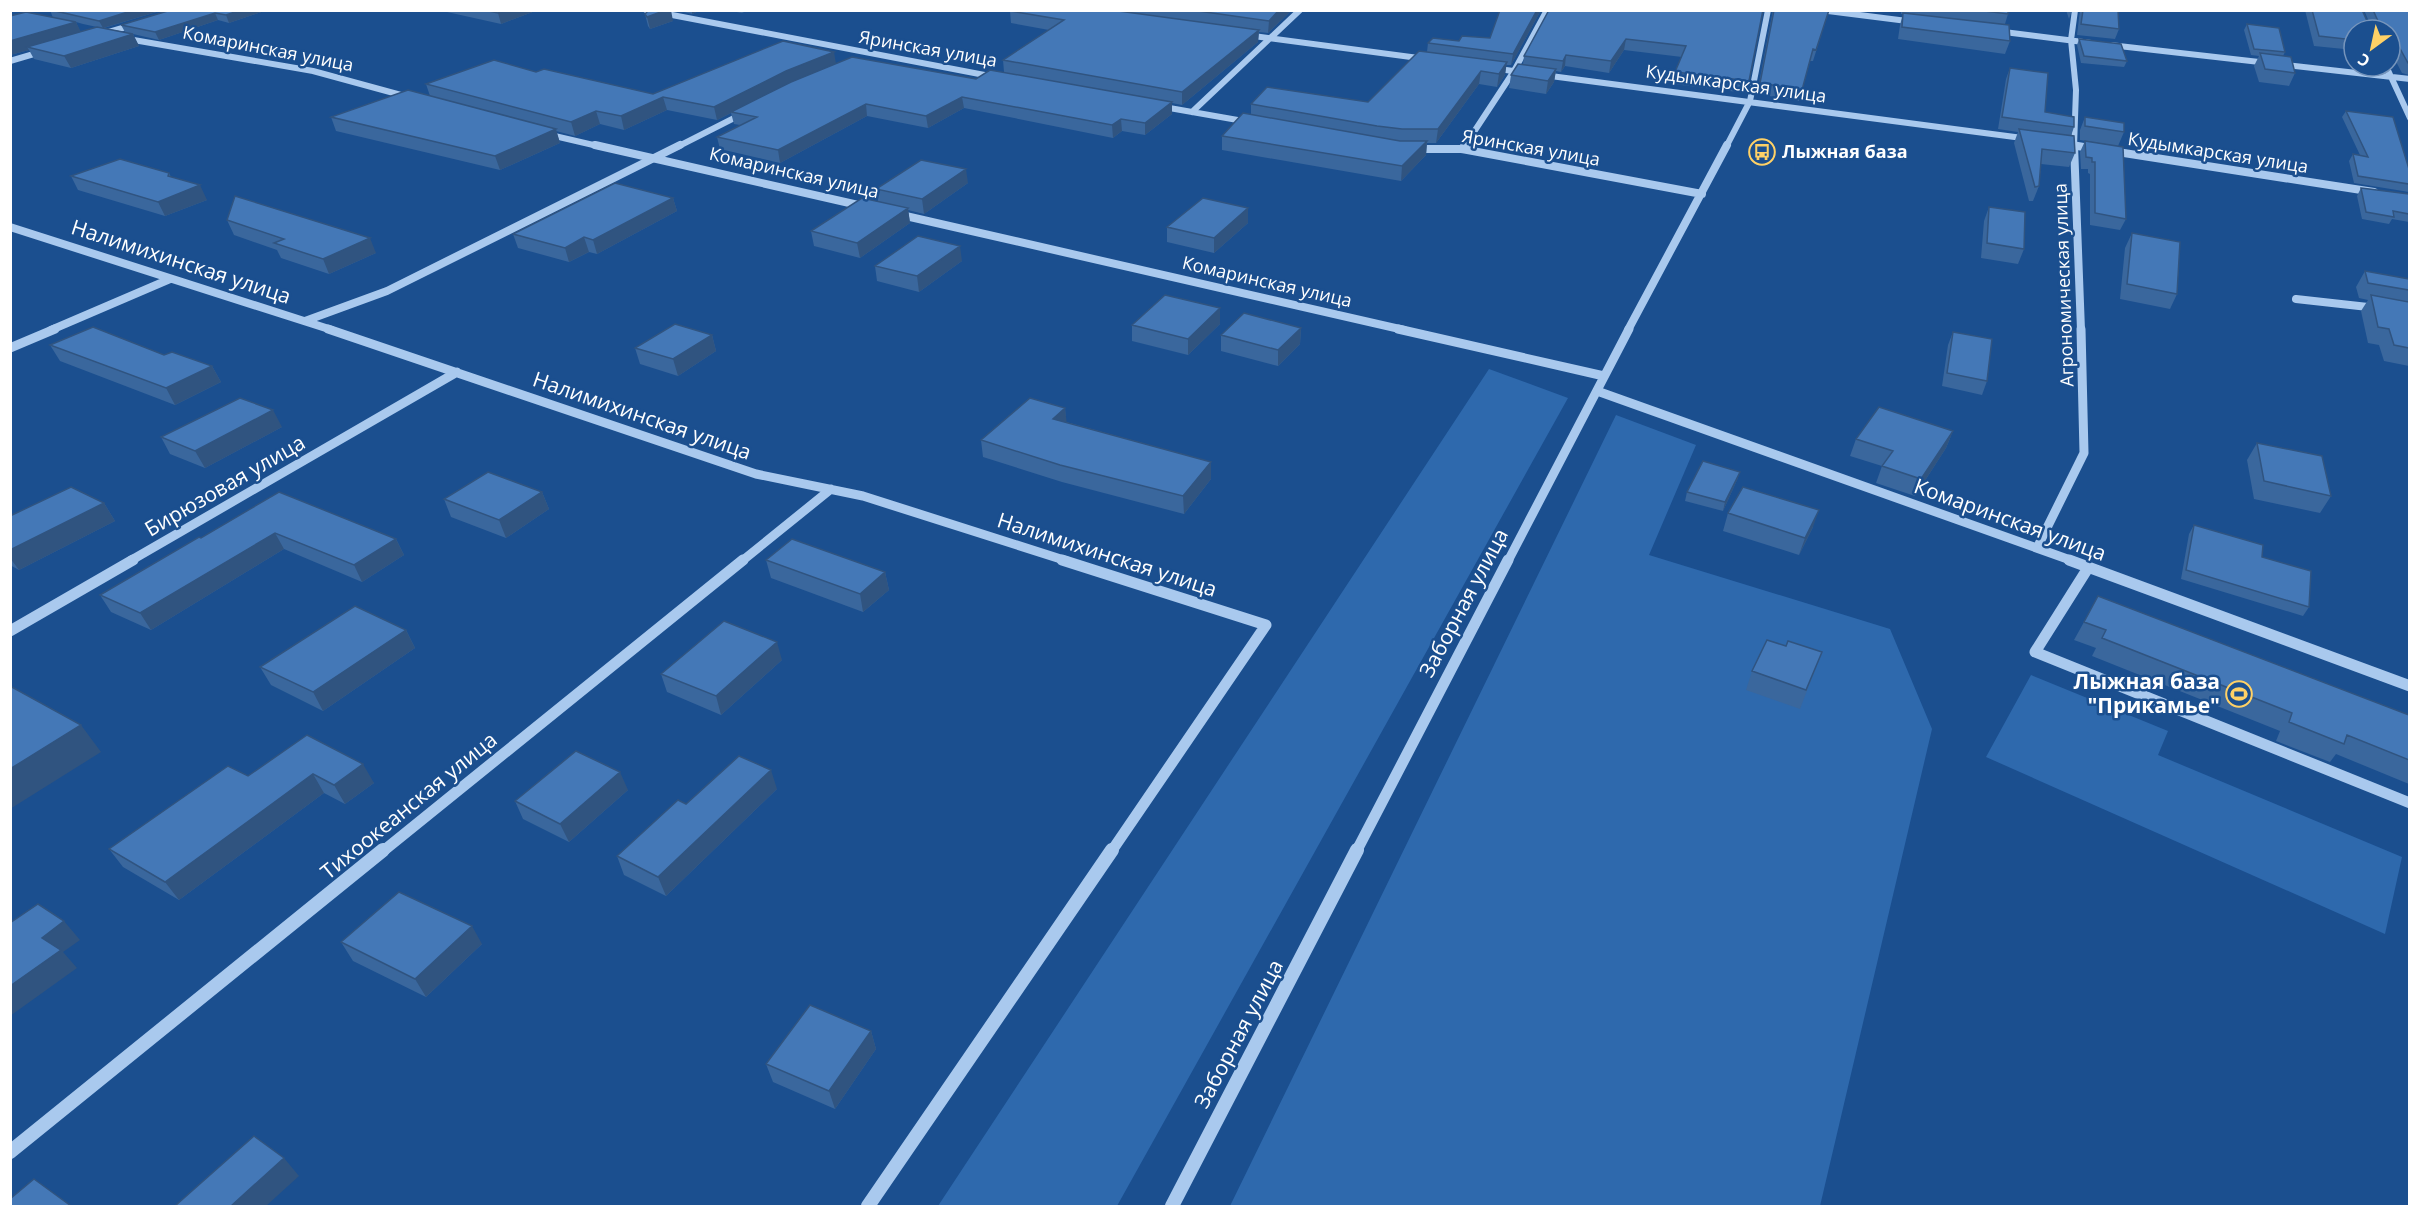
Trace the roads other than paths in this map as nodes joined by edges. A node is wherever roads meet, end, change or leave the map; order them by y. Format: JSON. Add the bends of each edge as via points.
{"nodes":[{"id":1,"x":646,"y":10,"type":"edge"},
{"id":2,"x":1300,"y":10,"type":"edge"},
{"id":3,"x":1547,"y":10,"type":"edge"},
{"id":4,"x":1768,"y":10,"type":"edge"},
{"id":5,"x":1820,"y":10,"type":"edge"},
{"id":6,"x":2075,"y":10,"type":"edge"},
{"id":7,"x":142,"y":22,"type":"edge"},
{"id":8,"x":1923,"y":23,"type":"edge"},
{"id":9,"x":1991,"y":31,"type":"edge"},
{"id":10,"x":1233,"y":33,"type":"edge"},
{"id":11,"x":90,"y":34,"type":"edge"},
{"id":12,"x":101,"y":34,"type":"junction"},
{"id":13,"x":1268,"y":38,"type":"junction"},
{"id":14,"x":2071,"y":40,"type":"junction"},
{"id":15,"x":2095,"y":43,"type":"edge"},
{"id":16,"x":2107,"y":44,"type":"edge"},
{"id":17,"x":56,"y":47,"type":"edge"},
{"id":18,"x":873,"y":55,"type":"junction"},
{"id":19,"x":863,"y":59,"type":"edge"},
{"id":20,"x":1432,"y":60,"type":"edge"},
{"id":21,"x":10,"y":61,"type":"edge"},
{"id":22,"x":1479,"y":66,"type":"edge"},
{"id":23,"x":1514,"y":71,"type":"junction"},
{"id":24,"x":2342,"y":71,"type":"edge"},
{"id":25,"x":998,"y":78,"type":"edge"},
{"id":26,"x":2392,"y":78,"type":"edge"},
{"id":27,"x":425,"y":101,"type":"edge"},
{"id":28,"x":1750,"y":101,"type":"junction"},
{"id":29,"x":1147,"y":104,"type":"edge"},
{"id":30,"x":749,"y":110,"type":"edge"},
{"id":31,"x":1192,"y":112,"type":"junction"},
{"id":32,"x":2409,"y":118,"type":"edge"},
{"id":33,"x":1262,"y":124,"type":"edge"},
{"id":34,"x":537,"y":132,"type":"edge"},
{"id":35,"x":2039,"y":141,"type":"edge"},
{"id":36,"x":2050,"y":142,"type":"edge"},
{"id":37,"x":2074,"y":145,"type":"junction"},
{"id":38,"x":1400,"y":149,"type":"edge"},
{"id":39,"x":1462,"y":149,"type":"junction"},
{"id":40,"x":654,"y":158,"type":"junction"},
{"id":41,"x":2381,"y":193,"type":"edge"},
{"id":42,"x":1702,"y":194,"type":"junction"},
{"id":43,"x":874,"y":208,"type":"edge"},
{"id":44,"x":886,"y":211,"type":"edge"},
{"id":45,"x":10,"y":227,"type":"edge"},
{"id":46,"x":170,"y":279,"type":"junction"},
{"id":47,"x":2296,"y":299,"type":"dead end"},
{"id":48,"x":2389,"y":310,"type":"edge"},
{"id":49,"x":305,"y":321,"type":"junction"},
{"id":50,"x":10,"y":348,"type":"edge"},
{"id":51,"x":457,"y":372,"type":"junction"},
{"id":52,"x":1604,"y":376,"type":"junction"},
{"id":53,"x":1596,"y":392,"type":"junction"},
{"id":54,"x":831,"y":489,"type":"junction"},
{"id":55,"x":2037,"y":548,"type":"junction"},
{"id":56,"x":2088,"y":568,"type":"junction"},
{"id":57,"x":10,"y":631,"type":"edge"},
{"id":58,"x":2409,"y":686,"type":"edge"},
{"id":59,"x":2409,"y":803,"type":"edge"},
{"id":60,"x":10,"y":1152,"type":"edge"},
{"id":61,"x":868,"y":1206,"type":"edge"},
{"id":62,"x":1172,"y":1206,"type":"edge"}],
"edges":[{"from":1,"to":18,"type":"street","name":"Яринская улица"},
{"from":2,"to":13,"type":"street"},
{"from":3,"to":23,"type":"street"},
{"from":4,"to":28,"type":"street","name":"Заборная улица"},
{"from":5,"to":8,"type":"street"},
{"from":6,"to":14,"type":"street","name":"Агрономическая улица"},
{"from":7,"to":12,"type":"street"},
{"from":9,"to":14,"type":"street"},
{"from":10,"to":13,"type":"street"},
{"from":11,"to":12,"type":"street"},
{"from":12,"to":27,"type":"street","name":"Комаринская улица","via":[[313,70]]},
{"from":13,"to":20,"type":"street"},
{"from":13,"to":31,"type":"street"},
{"from":14,"to":15,"type":"street"},
{"from":14,"to":37,"type":"street","name":"Агрономическая улица","via":[[2076,90]]},
{"from":16,"to":24,"type":"street"},
{"from":17,"to":21,"type":"street"},
{"from":18,"to":19,"type":"street"},
{"from":18,"to":25,"type":"street","name":"Яринская улица"},
{"from":22,"to":23,"type":"street","name":"Кудымкарская улица"},
{"from":23,"to":28,"type":"street","name":"Кудымкарская улица"},
{"from":23,"to":39,"type":"street"},
{"from":26,"to":32,"type":"street"},
{"from":28,"to":35,"type":"street","name":"Кудымкарская улица"},
{"from":28,"to":42,"type":"street","name":"Заборная улица"},
{"from":29,"to":31,"type":"street"},
{"from":30,"to":40,"type":"street"},
{"from":31,"to":33,"type":"street"},
{"from":34,"to":40,"type":"street","name":"Комаринская улица"},
{"from":36,"to":37,"type":"street","name":"Кудымкарская улица"},
{"from":37,"to":41,"type":"street","name":"Кудымкарская улица"},
{"from":37,"to":55,"type":"street","name":"Агрономическая улица","via":[[2084,453]]},
{"from":38,"to":39,"type":"street","name":"Яринская улица"},
{"from":39,"to":42,"type":"street","name":"Яринская улица"},
{"from":40,"to":43,"type":"street","name":"Комаринская улица"},
{"from":40,"to":49,"type":"street","via":[[387,291]]},
{"from":42,"to":52,"type":"street","name":"Заборная улица"},
{"from":44,"to":52,"type":"street","name":"Комаринская улица"},
{"from":45,"to":46,"type":"street","name":"Налимихинская улица"},
{"from":46,"to":49,"type":"street","name":"Налимихинская улица"},
{"from":46,"to":50,"type":"street"},
{"from":47,"to":48,"type":"street"},
{"from":49,"to":51,"type":"street","name":"Налимихинская улица"},
{"from":51,"to":54,"type":"street","name":"Налимихинская улица","via":[[756,474]]},
{"from":51,"to":57,"type":"street","name":"Бирюзовая улица"},
{"from":52,"to":53,"type":"street","name":"Заборная улица"},
{"from":53,"to":55,"type":"street","name":"Комаринская улица"},
{"from":53,"to":62,"type":"street","name":"Заборная улица"},
{"from":54,"to":60,"type":"street","name":"Тихоокеанская улица"},
{"from":54,"to":61,"type":"street","name":"Налимихинская улица","via":[[1266,625]]},
{"from":55,"to":56,"type":"street","name":"Комаринская улица"},
{"from":56,"to":58,"type":"street","name":"Комаринская улица"},
{"from":56,"to":59,"type":"street","via":[[2035,652]]}]}
